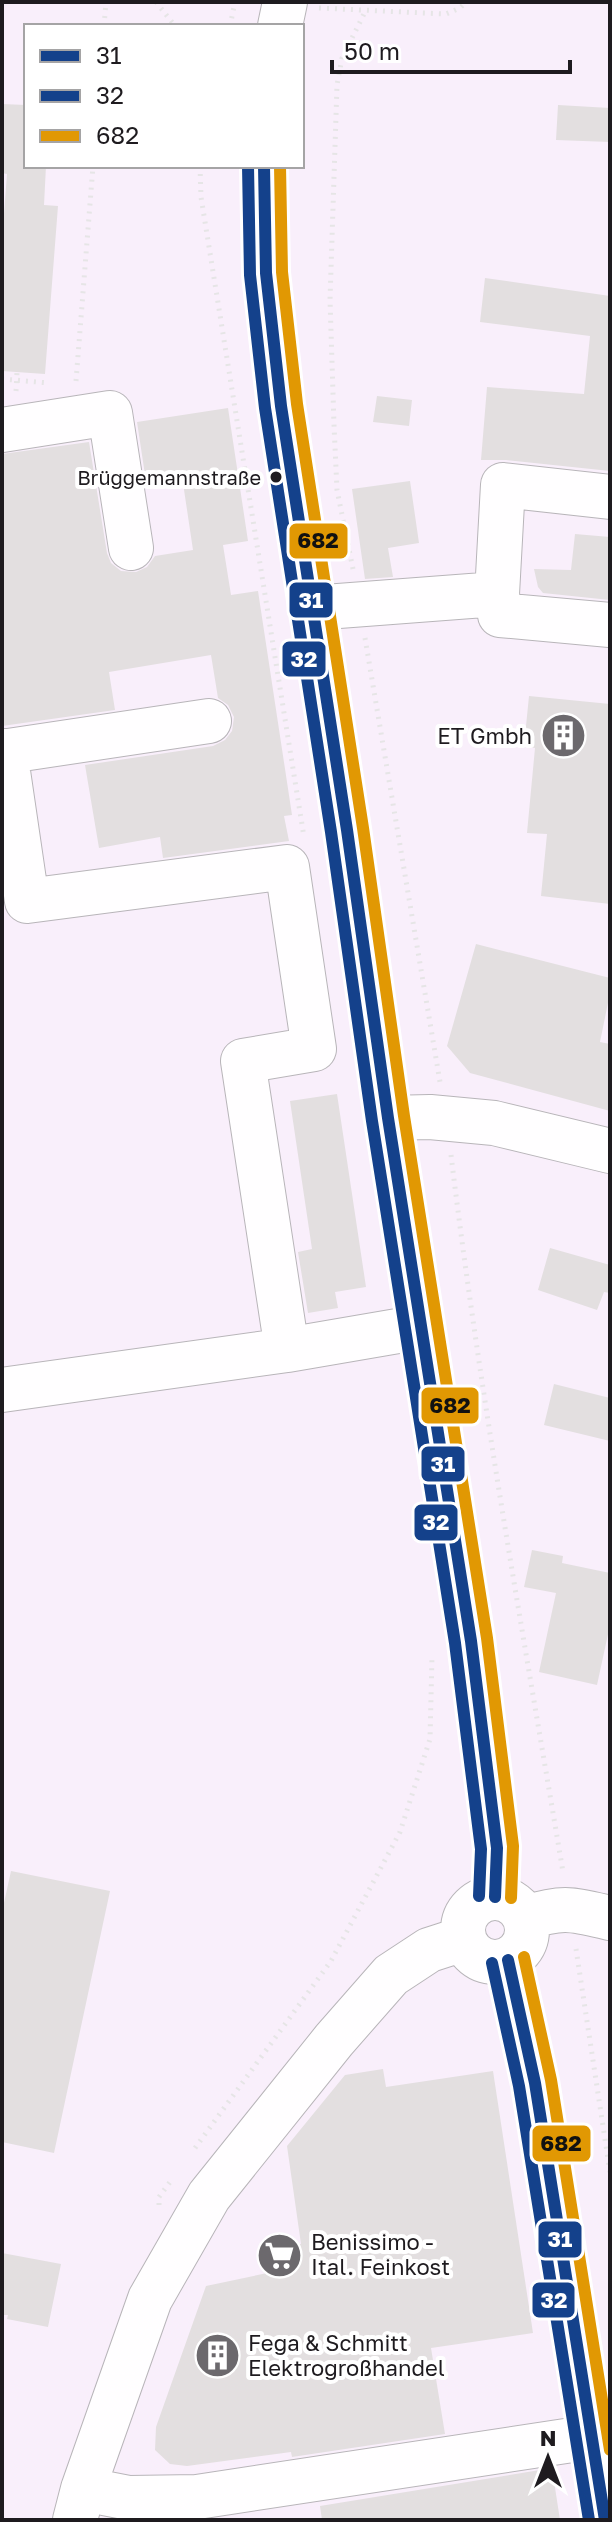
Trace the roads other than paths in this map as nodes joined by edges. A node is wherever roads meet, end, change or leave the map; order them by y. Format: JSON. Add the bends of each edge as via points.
{"nodes":[{"id":1,"x":264,"y":168,"type":"edge"},
{"id":2,"x":2,"y":430,"type":"edge"},
{"id":3,"x":610,"y":497,"type":"edge"},
{"id":4,"x":131,"y":548,"type":"dead end"},
{"id":5,"x":497,"y":594,"type":"junction"},
{"id":6,"x":312,"y":608,"type":"junction"},
{"id":7,"x":610,"y":625,"type":"edge"},
{"id":8,"x":209,"y":721,"type":"dead end"},
{"id":9,"x":4,"y":752,"type":"edge"},
{"id":10,"x":388,"y":1118,"type":"junction"},
{"id":11,"x":610,"y":1151,"type":"edge"},
{"id":12,"x":421,"y":1327,"type":"junction"},
{"id":13,"x":287,"y":1350,"type":"junction"},
{"id":14,"x":2,"y":1390,"type":"edge"},
{"id":15,"x":510,"y":1908,"type":"junction"},
{"id":16,"x":610,"y":1918,"type":"edge"},
{"id":17,"x":463,"y":1939,"type":"junction"},
{"id":18,"x":508,"y":1960,"type":"junction"},
{"id":19,"x":592,"y":2437,"type":"junction"},
{"id":20,"x":79,"y":2504,"type":"edge"},
{"id":21,"x":605,"y":2520,"type":"edge"}],
"edges":[{"from":1,"to":6,"type":"street","via":[[269,302]]},
{"from":2,"to":4,"type":"street","via":[[110,413]]},
{"from":3,"to":5,"type":"street","via":[[503,485]]},
{"from":5,"to":6,"type":"street"},
{"from":5,"to":7,"type":"street","via":[[500,615]]},
{"from":6,"to":10,"type":"street"},
{"from":8,"to":9,"type":"street"},
{"from":9,"to":13,"type":"street","via":[[27,901],[287,867],[314,1049],[243,1061]]},
{"from":10,"to":11,"type":"street","via":[[494,1123]]},
{"from":10,"to":12,"type":"street"},
{"from":12,"to":13,"type":"street"},
{"from":12,"to":15,"type":"street"},
{"from":13,"to":14,"type":"street"},
{"from":15,"to":16,"type":"street","via":[[569,1908]]},
{"from":15,"to":17,"type":"street","via":[[485,1899],[469,1911]]},
{"from":15,"to":18,"type":"street","via":[[527,1938]]},
{"from":17,"to":18,"type":"street","via":[[486,1962]]},
{"from":17,"to":20,"type":"street","via":[[429,1950],[391,1975],[209,2196],[150,2299]]},
{"from":18,"to":19,"type":"street","via":[[535,2083]]},
{"from":19,"to":20,"type":"street","via":[[197,2497]]},
{"from":19,"to":21,"type":"street"}]}
